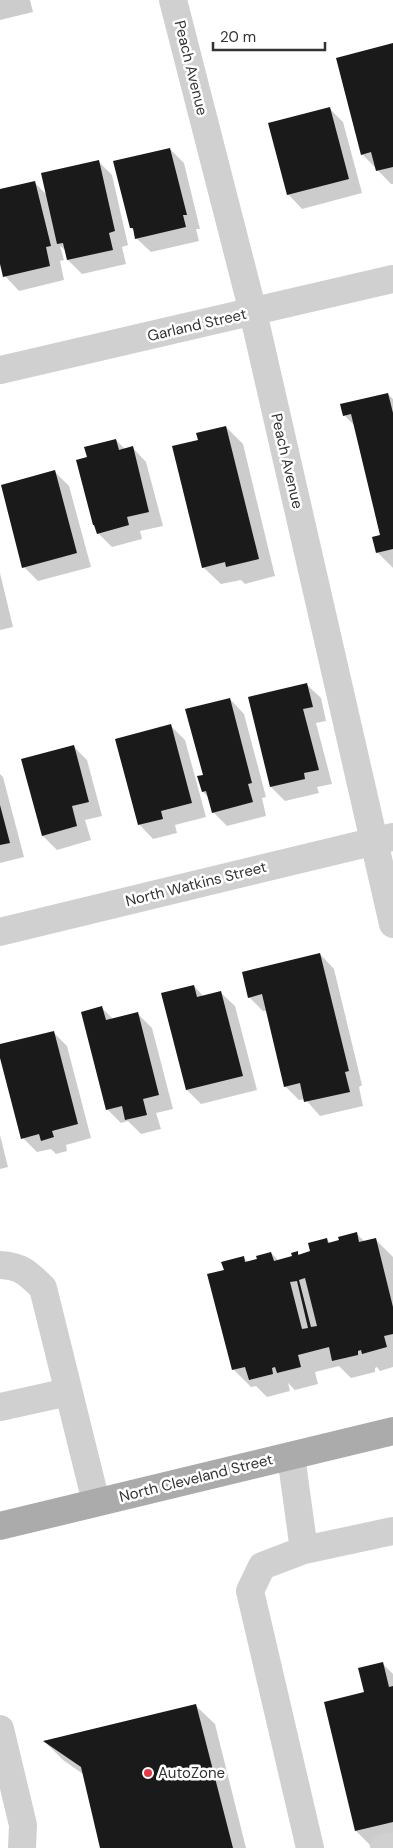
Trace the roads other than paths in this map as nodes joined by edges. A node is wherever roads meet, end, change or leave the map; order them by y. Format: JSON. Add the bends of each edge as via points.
{"nodes":[{"id":1,"x":173,"y":0,"type":"edge"},
{"id":2,"x":393,"y":279,"type":"edge"},
{"id":3,"x":253,"y":312,"type":"junction"},
{"id":4,"x":0,"y":370,"type":"edge"},
{"id":5,"x":384,"y":839,"type":"edge"},
{"id":6,"x":393,"y":924,"type":"edge"},
{"id":7,"x":0,"y":932,"type":"edge"},
{"id":8,"x":0,"y":1265,"type":"edge"},
{"id":9,"x":68,"y":1392,"type":"junction"},
{"id":10,"x":0,"y":1406,"type":"edge"},
{"id":11,"x":393,"y":1431,"type":"edge"},
{"id":12,"x":291,"y":1456,"type":"junction"},
{"id":13,"x":96,"y":1502,"type":"junction"},
{"id":14,"x":0,"y":1526,"type":"edge"},
{"id":15,"x":393,"y":1531,"type":"edge"},
{"id":16,"x":304,"y":1550,"type":"junction"},
{"id":17,"x":0,"y":1729,"type":"edge"},
{"id":18,"x":393,"y":1846,"type":"edge"},
{"id":19,"x":22,"y":1848,"type":"edge"},
{"id":20,"x":310,"y":1848,"type":"edge"},
{"id":21,"x":384,"y":1848,"type":"edge"}],
"edges":[{"from":1,"to":3,"type":"street","name":"Peach Avenue"},
{"from":2,"to":3,"type":"street","name":"Garland Street"},
{"from":3,"to":4,"type":"street","name":"Garland Street"},
{"from":3,"to":5,"type":"street","name":"Peach Avenue"},
{"from":5,"to":6,"type":"street","name":"Peach Avenue"},
{"from":5,"to":7,"type":"street","name":"North Watkins Street"},
{"from":8,"to":9,"type":"street","via":[[13,1265],[28,1273],[43,1288]]},
{"from":9,"to":10,"type":"street"},
{"from":9,"to":13,"type":"street"},
{"from":11,"to":12,"type":"main road","name":"North Cleveland Street"},
{"from":12,"to":13,"type":"main road","name":"North Cleveland Street"},
{"from":12,"to":16,"type":"street"},
{"from":13,"to":14,"type":"main road","name":"North Cleveland Street"},
{"from":15,"to":16,"type":"street"},
{"from":16,"to":20,"type":"street","via":[[262,1566],[250,1591]]},
{"from":17,"to":19,"type":"street","via":[[23,1825]]},
{"from":18,"to":21,"type":"street"}]}
